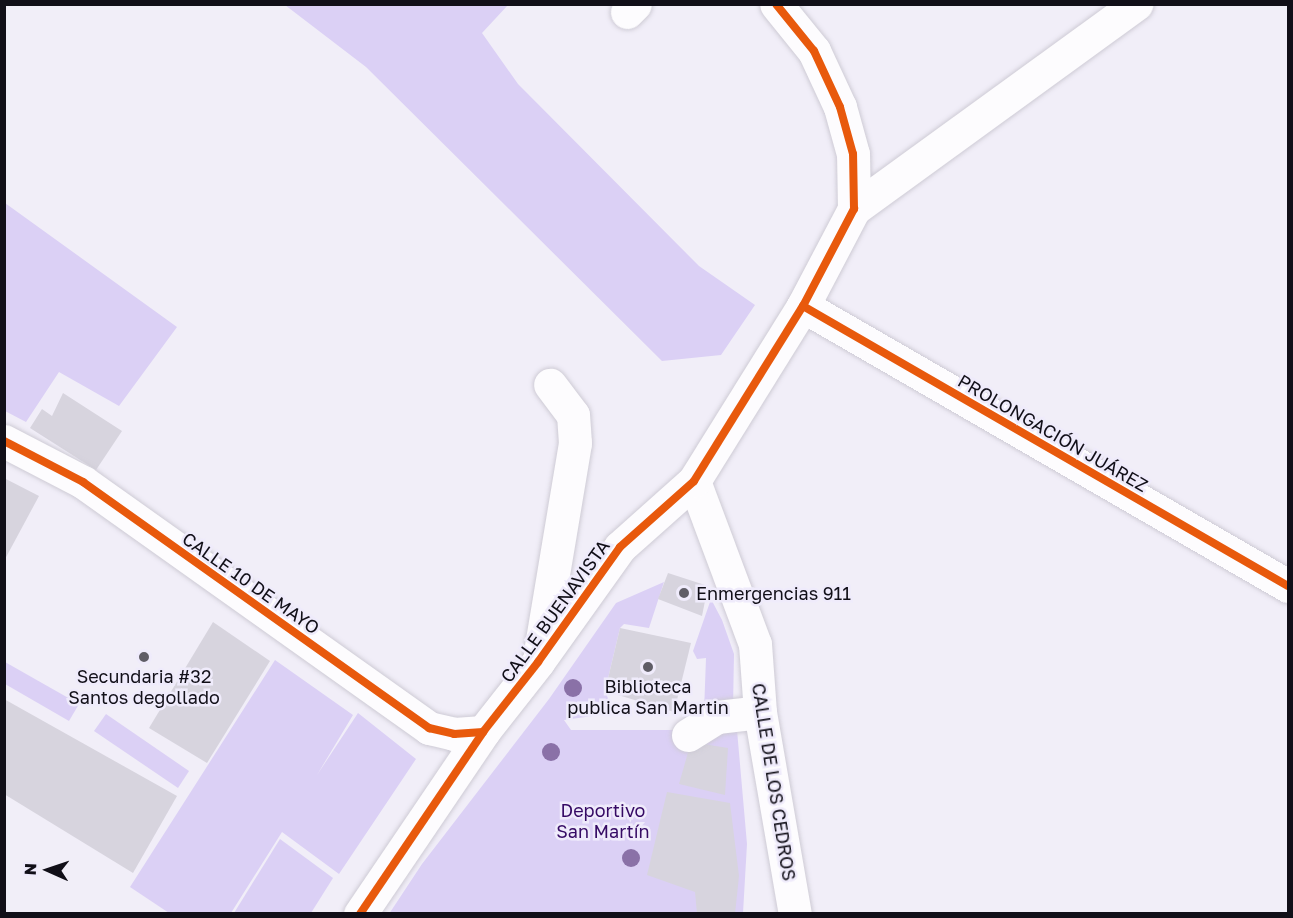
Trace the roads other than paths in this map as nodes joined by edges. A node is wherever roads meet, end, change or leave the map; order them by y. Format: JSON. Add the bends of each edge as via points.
{"nodes":[{"id":1,"x":776,"y":4,"type":"edge"},
{"id":2,"x":1136,"y":4,"type":"edge"},
{"id":3,"x":854,"y":209,"type":"junction"},
{"id":4,"x":803,"y":306,"type":"junction"},
{"id":5,"x":550,"y":384,"type":"dead end"},
{"id":6,"x":4,"y":441,"type":"edge"},
{"id":7,"x":694,"y":481,"type":"junction"},
{"id":8,"x":1288,"y":586,"type":"edge"},
{"id":9,"x":538,"y":662,"type":"junction"},
{"id":10,"x":760,"y":712,"type":"junction"},
{"id":11,"x":483,"y":732,"type":"junction"},
{"id":12,"x":688,"y":735,"type":"dead end"},
{"id":13,"x":360,"y":914,"type":"edge"},
{"id":14,"x":795,"y":914,"type":"edge"}],
"edges":[{"from":1,"to":3,"type":"street","via":[[814,51],[840,107],[853,154]]},
{"from":2,"to":3,"type":"street"},
{"from":3,"to":4,"type":"street","name":"CALLE BUENAVISTA"},
{"from":4,"to":7,"type":"street","name":"CALLE BUENAVISTA"},
{"from":4,"to":8,"type":"street","name":"PROLONGACIÓN JUÁREZ"},
{"from":5,"to":9,"type":"street","via":[[573,415],[575,443]]},
{"from":6,"to":11,"type":"street","name":"CALLE 10 DE MAYO","via":[[83,482],[429,728],[454,734]]},
{"from":7,"to":9,"type":"street","name":"CALLE BUENAVISTA","via":[[620,547]]},
{"from":7,"to":10,"type":"street","name":"CALLE DE LOS CEDROS","via":[[755,644]]},
{"from":9,"to":11,"type":"street","name":"CALLE BUENAVISTA"},
{"from":10,"to":12,"type":"street","via":[[717,717]]},
{"from":10,"to":14,"type":"street","name":"CALLE DE LOS CEDROS"},
{"from":11,"to":13,"type":"street","name":"CALLE BUENAVISTA"}]}
